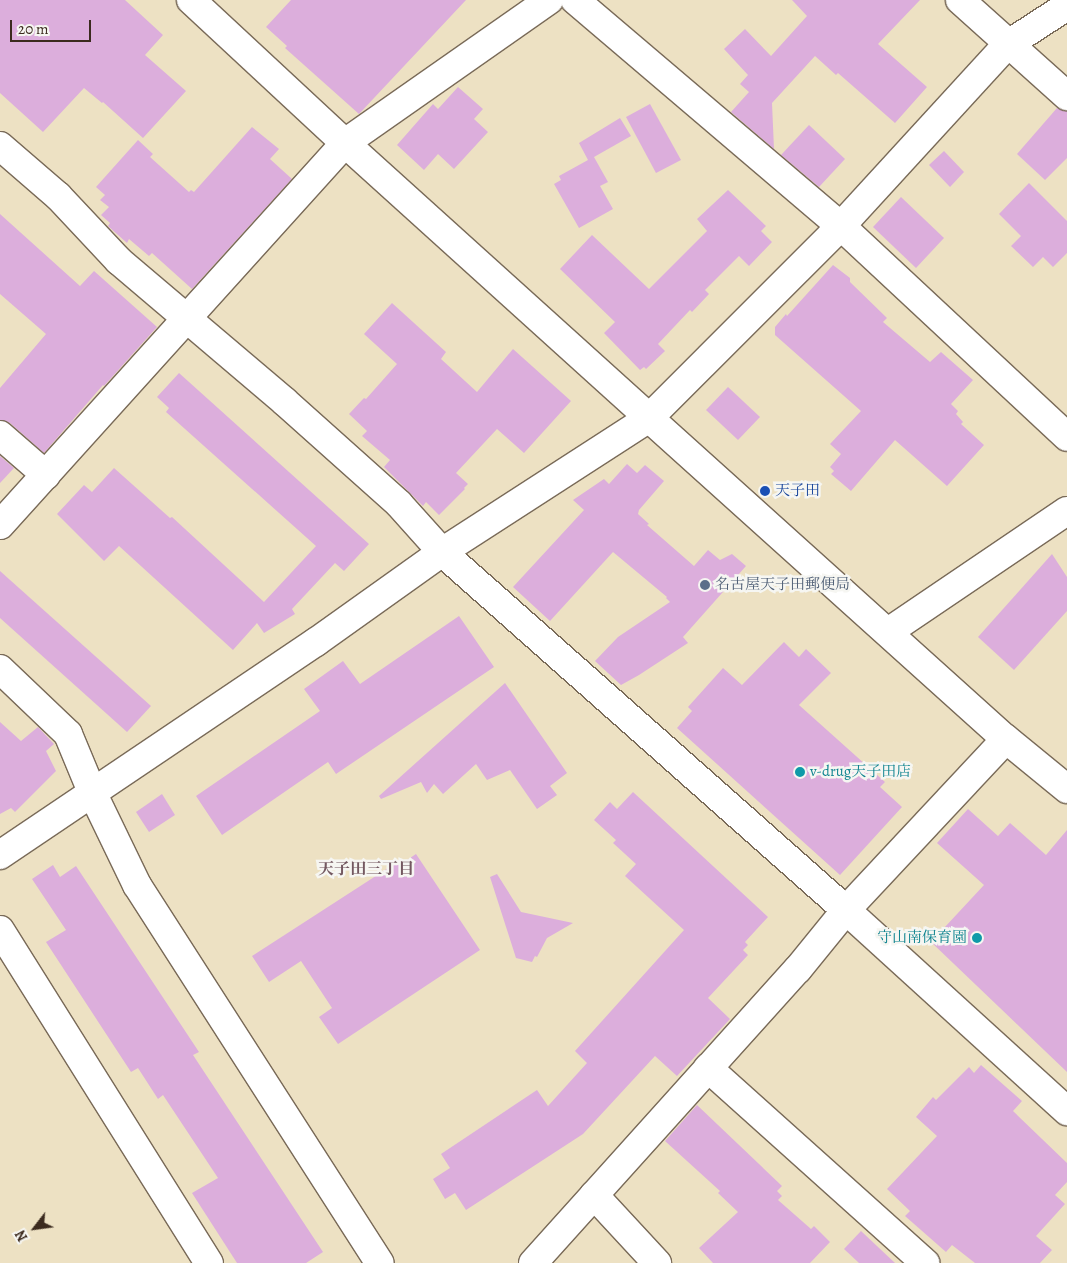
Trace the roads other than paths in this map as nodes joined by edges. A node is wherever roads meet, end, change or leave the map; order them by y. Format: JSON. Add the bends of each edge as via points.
{"nodes":[{"id":1,"x":191,"y":0,"type":"edge"},
{"id":2,"x":549,"y":0,"type":"edge"},
{"id":3,"x":575,"y":0,"type":"edge"},
{"id":4,"x":960,"y":0,"type":"edge"},
{"id":5,"x":1067,"y":6,"type":"edge"},
{"id":6,"x":1007,"y":44,"type":"junction"},
{"id":7,"x":1067,"y":96,"type":"edge"},
{"id":8,"x":345,"y":143,"type":"junction"},
{"id":9,"x":0,"y":146,"type":"edge"},
{"id":10,"x":841,"y":226,"type":"junction"},
{"id":11,"x":186,"y":319,"type":"junction"},
{"id":12,"x":649,"y":418,"type":"junction"},
{"id":13,"x":0,"y":435,"type":"edge"},
{"id":14,"x":1067,"y":437,"type":"edge"},
{"id":15,"x":46,"y":475,"type":"junction"},
{"id":16,"x":1067,"y":510,"type":"edge"},
{"id":17,"x":0,"y":526,"type":"edge"},
{"id":18,"x":442,"y":552,"type":"junction"},
{"id":19,"x":888,"y":632,"type":"junction"},
{"id":20,"x":0,"y":670,"type":"edge"},
{"id":21,"x":1006,"y":739,"type":"junction"},
{"id":22,"x":1067,"y":788,"type":"edge"},
{"id":23,"x":92,"y":792,"type":"junction"},
{"id":24,"x":0,"y":855,"type":"edge"},
{"id":25,"x":846,"y":910,"type":"junction"},
{"id":26,"x":0,"y":930,"type":"edge"},
{"id":27,"x":708,"y":1068,"type":"junction"},
{"id":28,"x":1067,"y":1111,"type":"edge"},
{"id":29,"x":594,"y":1195,"type":"junction"},
{"id":30,"x":209,"y":1263,"type":"edge"},
{"id":31,"x":380,"y":1263,"type":"edge"},
{"id":32,"x":533,"y":1263,"type":"edge"},
{"id":33,"x":657,"y":1263,"type":"edge"},
{"id":34,"x":925,"y":1263,"type":"edge"}],
"edges":[{"from":1,"to":8,"type":"street"},
{"from":2,"to":8,"type":"street"},
{"from":3,"to":10,"type":"street"},
{"from":4,"to":6,"type":"street"},
{"from":5,"to":6,"type":"street"},
{"from":6,"to":7,"type":"street"},
{"from":6,"to":10,"type":"street"},
{"from":8,"to":11,"type":"street"},
{"from":8,"to":12,"type":"street"},
{"from":9,"to":11,"type":"street","via":[[58,196],[119,261]]},
{"from":10,"to":12,"type":"street"},
{"from":10,"to":14,"type":"street"},
{"from":11,"to":15,"type":"street"},
{"from":11,"to":18,"type":"street","via":[[392,498]]},
{"from":12,"to":18,"type":"street"},
{"from":12,"to":19,"type":"street"},
{"from":13,"to":15,"type":"street"},
{"from":15,"to":17,"type":"street"},
{"from":16,"to":19,"type":"street"},
{"from":18,"to":23,"type":"street","via":[[316,642]]},
{"from":18,"to":25,"type":"street"},
{"from":19,"to":21,"type":"street"},
{"from":20,"to":23,"type":"street","via":[[68,734]]},
{"from":21,"to":22,"type":"street"},
{"from":21,"to":25,"type":"street"},
{"from":23,"to":24,"type":"street"},
{"from":23,"to":31,"type":"street","via":[[137,885]]},
{"from":25,"to":27,"type":"street","via":[[798,969]]},
{"from":25,"to":28,"type":"street"},
{"from":26,"to":30,"type":"street"},
{"from":27,"to":29,"type":"street"},
{"from":27,"to":34,"type":"street"},
{"from":29,"to":32,"type":"street"},
{"from":29,"to":33,"type":"street"}]}
